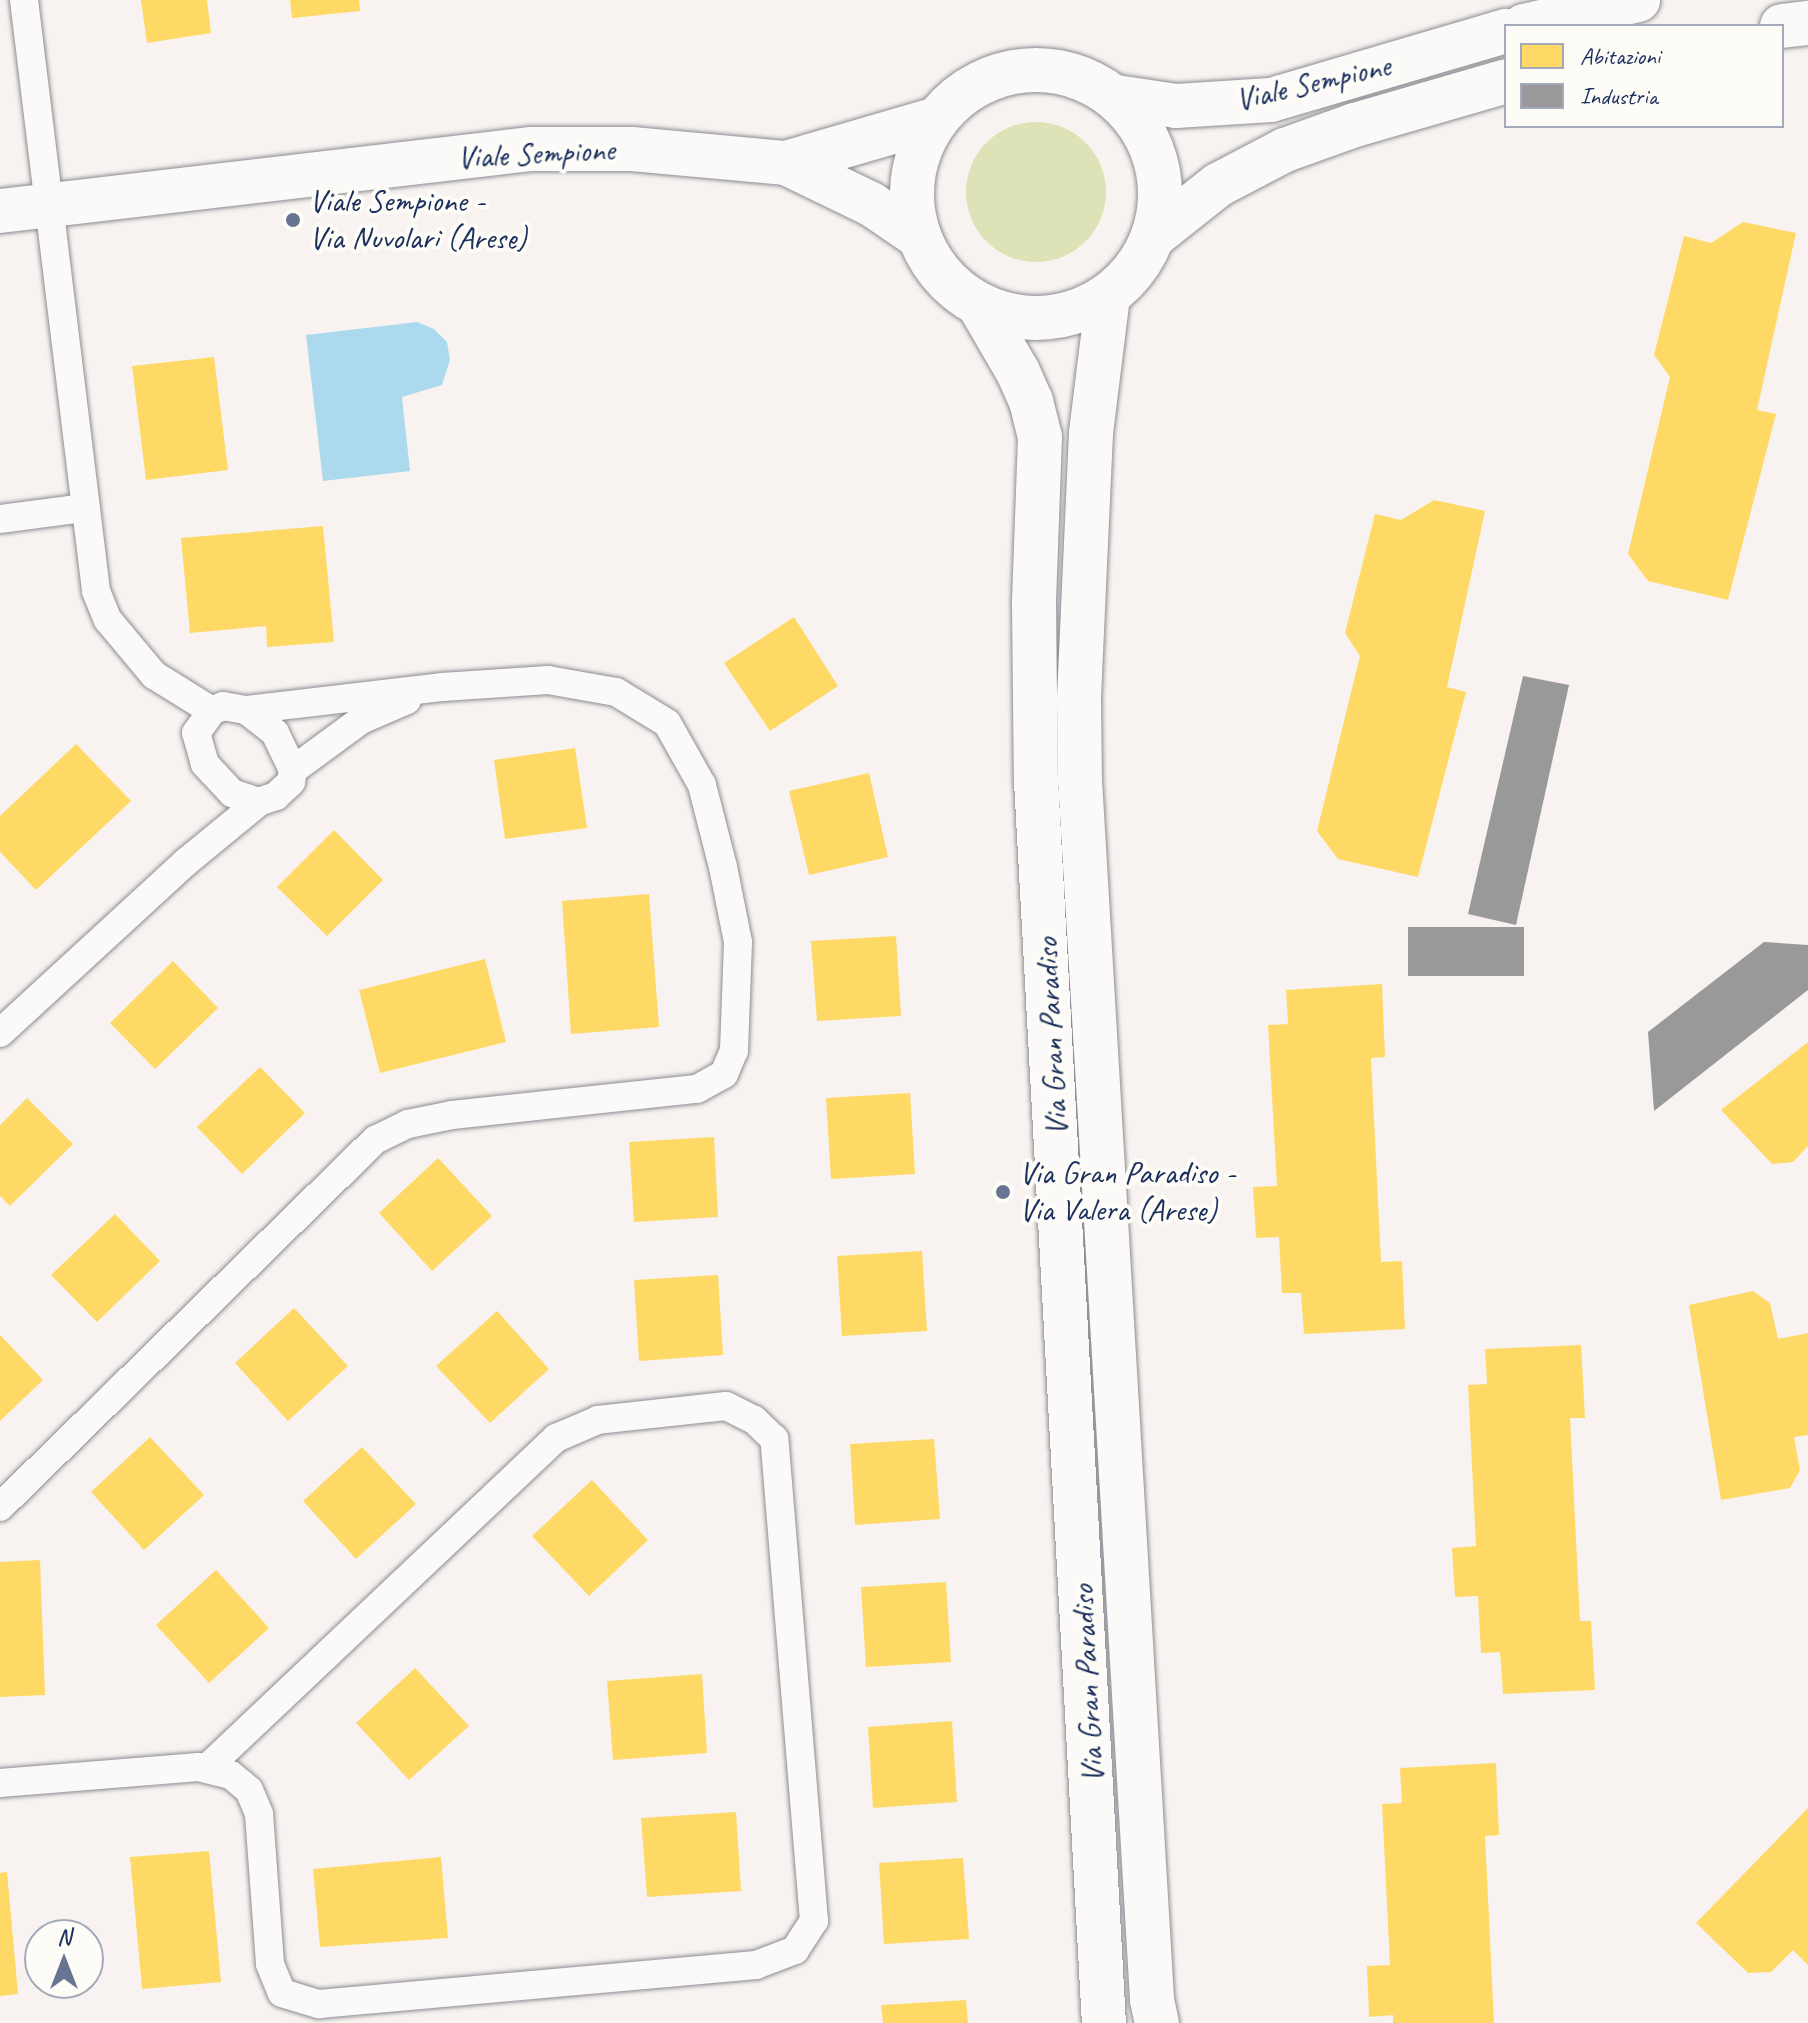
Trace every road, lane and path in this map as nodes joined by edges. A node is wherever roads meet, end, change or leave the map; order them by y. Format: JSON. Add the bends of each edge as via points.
{"nodes":[{"id":1,"x":24,"y":0,"type":"edge"},
{"id":2,"x":1638,"y":0,"type":"edge"},
{"id":3,"x":1808,"y":23,"type":"edge"},
{"id":4,"x":1533,"y":24,"type":"edge"},
{"id":5,"x":1784,"y":26,"type":"edge"},
{"id":6,"x":1504,"y":32,"type":"edge"},
{"id":7,"x":1504,"y":82,"type":"edge"},
{"id":8,"x":1116,"y":97,"type":"junction"},
{"id":9,"x":936,"y":119,"type":"junction"},
{"id":10,"x":786,"y":163,"type":"junction"},
{"id":11,"x":47,"y":205,"type":"junction"},
{"id":12,"x":0,"y":211,"type":"edge"},
{"id":13,"x":1155,"y":235,"type":"junction"},
{"id":14,"x":918,"y":236,"type":"junction"},
{"id":15,"x":1108,"y":296,"type":"junction"},
{"id":16,"x":979,"y":305,"type":"junction"},
{"id":17,"x":84,"y":508,"type":"junction"},
{"id":18,"x":0,"y":519,"type":"edge"},
{"id":19,"x":442,"y":687,"type":"junction"},
{"id":20,"x":246,"y":710,"type":"junction"},
{"id":21,"x":212,"y":711,"type":"junction"},
{"id":22,"x":293,"y":770,"type":"junction"},
{"id":23,"x":232,"y":793,"type":"junction"},
{"id":24,"x":259,"y":802,"type":"junction"},
{"id":25,"x":186,"y":862,"type":"junction"},
{"id":26,"x":0,"y":1033,"type":"edge"},
{"id":27,"x":0,"y":1507,"type":"edge"},
{"id":28,"x":207,"y":1768,"type":"junction"},
{"id":29,"x":0,"y":1783,"type":"edge"},
{"id":30,"x":1104,"y":2023,"type":"edge"},
{"id":31,"x":1157,"y":2023,"type":"edge"}],
"edges":[{"from":1,"to":11,"type":"lane"},
{"from":2,"to":4,"type":"street"},
{"from":3,"to":5,"type":"street"},
{"from":6,"to":8,"type":"street","name":"Viale Sempione","via":[[1271,100],[1176,106]]},
{"from":7,"to":13,"type":"street","name":"Viale Sempione","via":[[1285,150],[1218,185]]},
{"from":8,"to":9,"type":"street","via":[[1065,73],[1021,69],[988,78],[959,95]]},
{"from":8,"to":13,"type":"street","via":[[1141,125],[1157,160],[1162,198]]},
{"from":9,"to":10,"type":"street","name":"Viale Sempione"},
{"from":9,"to":14,"type":"street","via":[[917,156],[911,196]]},
{"from":10,"to":11,"type":"street","name":"Viale Sempione","via":[[632,149],[531,149]]},
{"from":10,"to":14,"type":"street","name":"Viale Sempione","via":[[871,204]]},
{"from":11,"to":12,"type":"street","name":"Viale Sempione"},
{"from":11,"to":17,"type":"lane"},
{"from":13,"to":15,"type":"street","via":[[1136,270]]},
{"from":14,"to":16,"type":"street","via":[[953,288]]},
{"from":15,"to":16,"type":"street","via":[[1078,312],[1044,318],[1011,316]]},
{"from":15,"to":31,"type":"street","name":"Via Gran Paradiso","via":[[1091,433],[1080,780]]},
{"from":16,"to":30,"type":"street","name":"Via Gran Paradiso","via":[[1018,372],[1040,437],[1034,603],[1036,781]]},
{"from":17,"to":18,"type":"lane"},
{"from":17,"to":21,"type":"lane","via":[[96,591],[108,620],[154,675]]},
{"from":19,"to":20,"type":"lane"},
{"from":19,"to":22,"type":"lane","via":[[361,720]]},
{"from":19,"to":27,"type":"lane","via":[[548,680],[616,692],[667,723],[702,785],[738,942],[734,1051],[724,1074],[697,1089],[452,1115],[408,1124],[375,1140]]},
{"from":20,"to":21,"type":"lane","via":[[223,706]]},
{"from":20,"to":22,"type":"lane","via":[[275,733]]},
{"from":21,"to":23,"type":"lane","via":[[196,733],[199,750],[217,781]]},
{"from":22,"to":24,"type":"lane","via":[[291,782]]},
{"from":23,"to":24,"type":"lane"},
{"from":23,"to":25,"type":"lane"},
{"from":24,"to":25,"type":"lane"},
{"from":25,"to":26,"type":"lane"},
{"from":28,"to":28,"type":"lane","via":[[231,1775],[249,1790],[259,1814],[270,1964],[282,1993],[319,2004],[756,1965],[795,1950],[814,1921],[774,1439],[754,1420],[726,1406],[598,1420],[556,1438]]},
{"from":28,"to":29,"type":"lane"}]}
